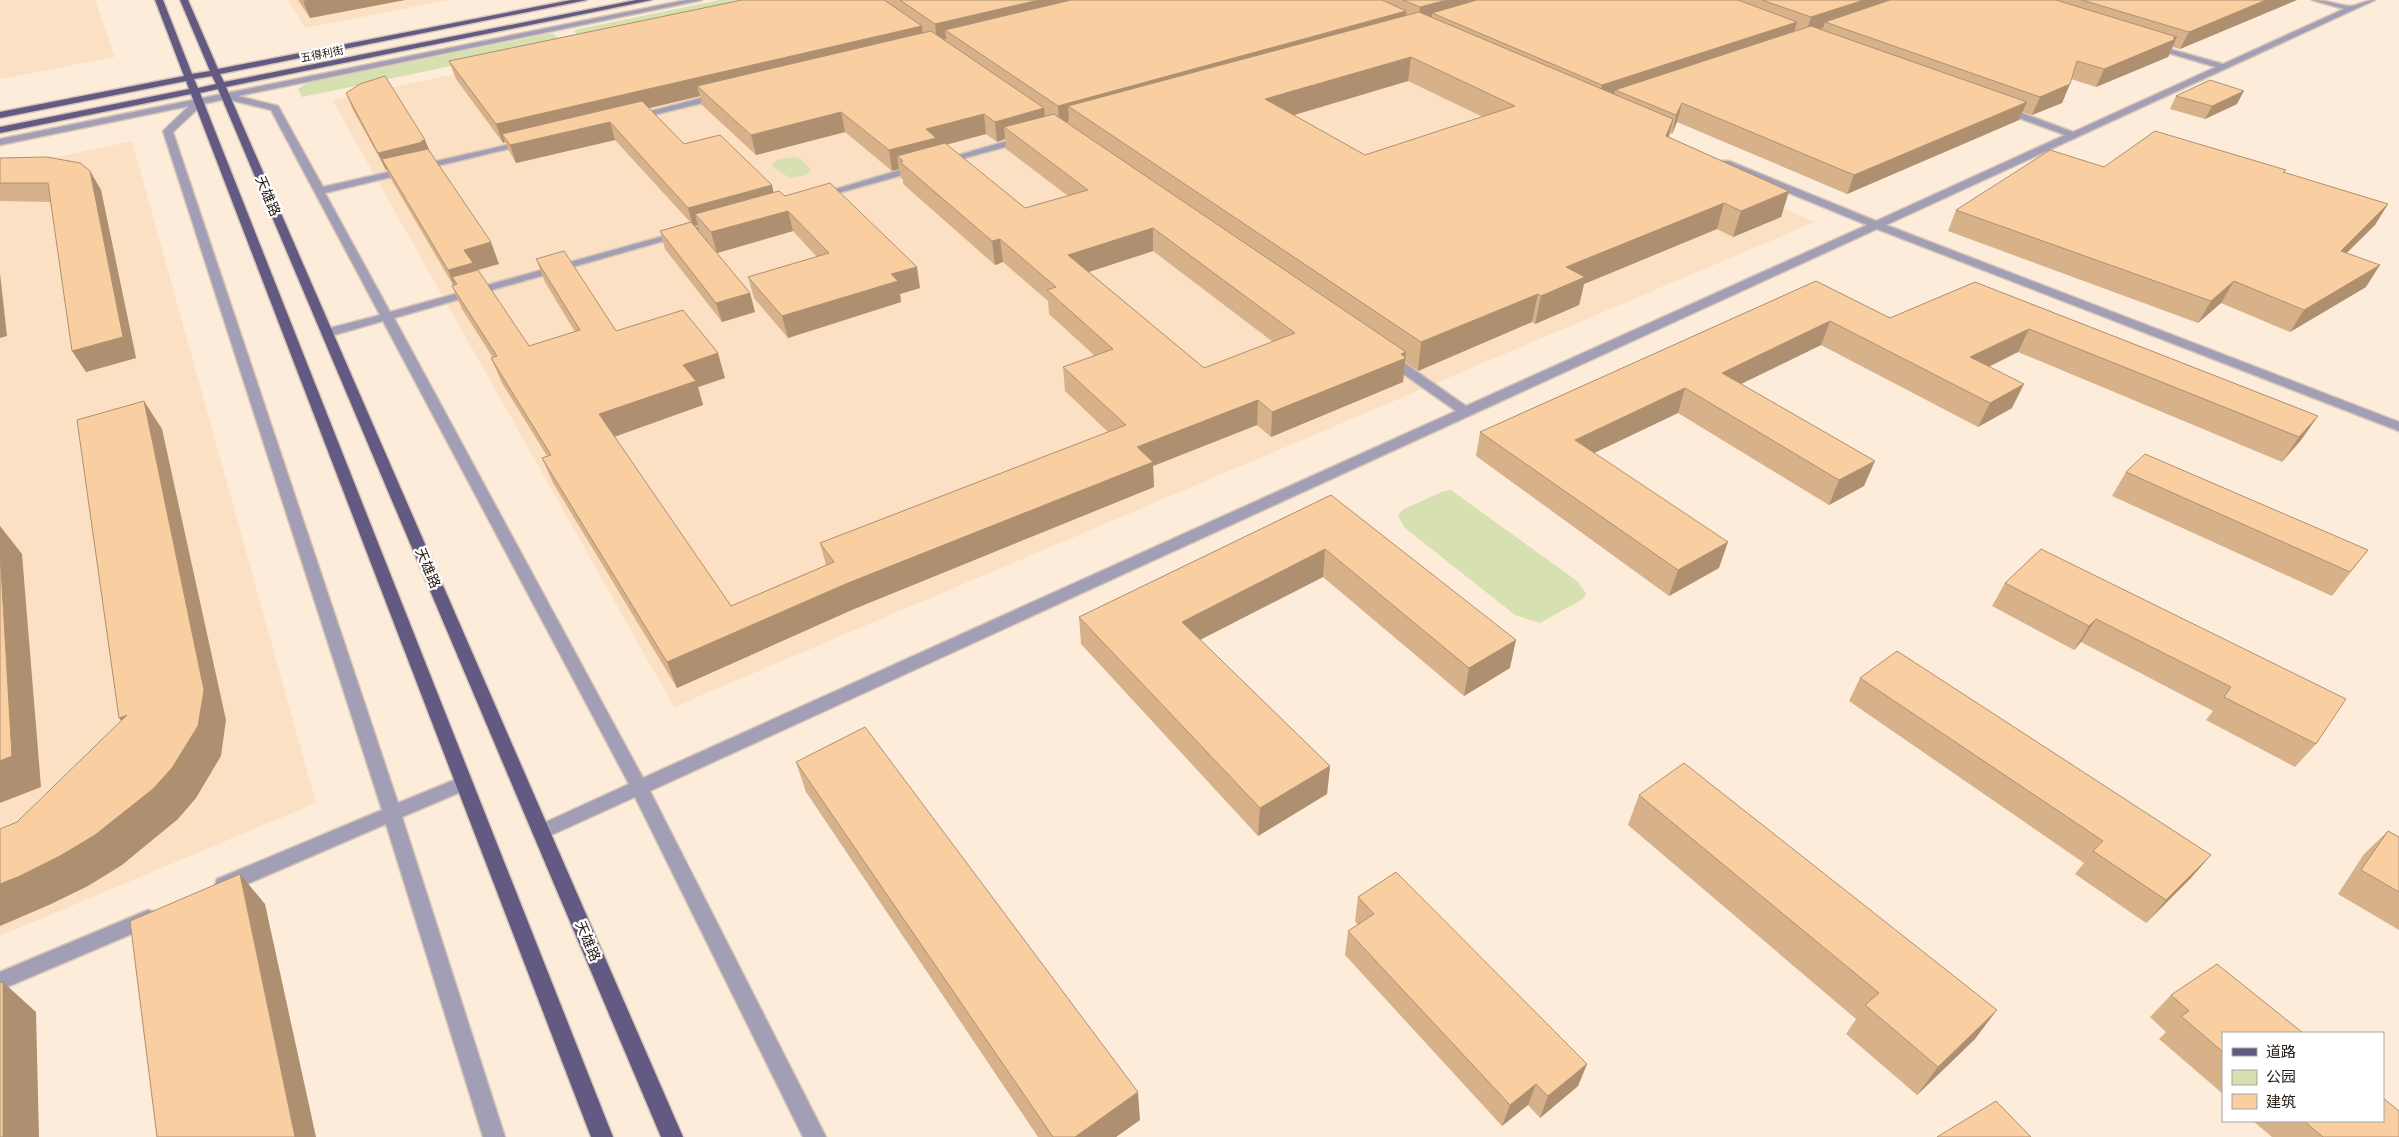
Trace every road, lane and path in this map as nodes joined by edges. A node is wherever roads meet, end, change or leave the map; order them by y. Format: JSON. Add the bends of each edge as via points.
{"nodes":[{"id":1,"x":159,"y":0,"type":"edge"},
{"id":2,"x":184,"y":0,"type":"edge"},
{"id":3,"x":583,"y":0,"type":"edge"},
{"id":4,"x":648,"y":0,"type":"edge"},
{"id":5,"x":698,"y":0,"type":"edge"},
{"id":6,"x":2316,"y":0,"type":"edge"},
{"id":7,"x":2371,"y":0,"type":"edge"},
{"id":8,"x":2351,"y":9,"type":"junction"},
{"id":9,"x":2138,"y":41,"type":"edge"},
{"id":10,"x":2224,"y":67,"type":"junction"},
{"id":11,"x":220,"y":85,"type":"junction"},
{"id":12,"x":194,"y":90,"type":"junction"},
{"id":13,"x":733,"y":93,"type":"edge"},
{"id":14,"x":1991,"y":105,"type":"edge"},
{"id":15,"x":0,"y":115,"type":"edge"},
{"id":16,"x":627,"y":118,"type":"edge"},
{"id":17,"x":0,"y":130,"type":"edge"},
{"id":18,"x":1038,"y":135,"type":"edge"},
{"id":19,"x":2074,"y":135,"type":"junction"},
{"id":20,"x":534,"y":140,"type":"edge"},
{"id":21,"x":0,"y":142,"type":"edge"},
{"id":22,"x":1717,"y":160,"type":"edge"},
{"id":23,"x":319,"y":191,"type":"junction"},
{"id":24,"x":808,"y":199,"type":"edge"},
{"id":25,"x":731,"y":220,"type":"edge"},
{"id":26,"x":1877,"y":224,"type":"junction"},
{"id":27,"x":386,"y":316,"type":"junction"},
{"id":28,"x":327,"y":333,"type":"junction"},
{"id":29,"x":1376,"y":350,"type":"edge"},
{"id":30,"x":1466,"y":412,"type":"junction"},
{"id":31,"x":2399,"y":427,"type":"edge"},
{"id":32,"x":464,"y":783,"type":"junction"},
{"id":33,"x":639,"y":788,"type":"junction"},
{"id":34,"x":392,"y":814,"type":"junction"},
{"id":35,"x":541,"y":832,"type":"junction"},
{"id":36,"x":210,"y":892,"type":"edge"},
{"id":37,"x":164,"y":911,"type":"edge"},
{"id":38,"x":0,"y":981,"type":"edge"},
{"id":39,"x":494,"y":1137,"type":"edge"},
{"id":40,"x":602,"y":1137,"type":"edge"},
{"id":41,"x":672,"y":1137,"type":"edge"},
{"id":42,"x":815,"y":1137,"type":"edge"}],
"edges":[{"from":1,"to":12,"type":"main road"},
{"from":2,"to":11,"type":"main road","name":"天雄路"},
{"from":3,"to":11,"type":"main road","name":"五得利街"},
{"from":4,"to":11,"type":"main road","name":"五得利街"},
{"from":5,"to":11,"type":"street"},
{"from":6,"to":8,"type":"street"},
{"from":7,"to":8,"type":"street"},
{"from":8,"to":10,"type":"street"},
{"from":9,"to":10,"type":"street"},
{"from":10,"to":19,"type":"street"},
{"from":11,"to":12,"type":"street"},
{"from":11,"to":12,"type":"main road","name":"五得利街"},
{"from":11,"to":23,"type":"street","via":[[275,108]]},
{"from":11,"to":28,"type":"main road","name":"天雄路"},
{"from":12,"to":15,"type":"main road","name":"五得利街"},
{"from":12,"to":17,"type":"main road","name":"五得利街"},
{"from":12,"to":21,"type":"street"},
{"from":12,"to":32,"type":"main road"},
{"from":12,"to":34,"type":"street","via":[[168,131]]},
{"from":13,"to":16,"type":"street"},
{"from":14,"to":19,"type":"street"},
{"from":18,"to":24,"type":"street"},
{"from":19,"to":26,"type":"street"},
{"from":20,"to":23,"type":"street"},
{"from":22,"to":26,"type":"street"},
{"from":23,"to":27,"type":"street"},
{"from":25,"to":27,"type":"street"},
{"from":26,"to":30,"type":"street"},
{"from":26,"to":31,"type":"street"},
{"from":27,"to":28,"type":"street"},
{"from":27,"to":33,"type":"street"},
{"from":28,"to":35,"type":"main road","name":"天雄路"},
{"from":29,"to":30,"type":"street"},
{"from":30,"to":33,"type":"street"},
{"from":32,"to":34,"type":"street"},
{"from":32,"to":40,"type":"main road"},
{"from":33,"to":35,"type":"street"},
{"from":33,"to":42,"type":"street"},
{"from":34,"to":36,"type":"street"},
{"from":34,"to":39,"type":"street"},
{"from":35,"to":41,"type":"main road","name":"天雄路"},
{"from":37,"to":38,"type":"street"}]}
